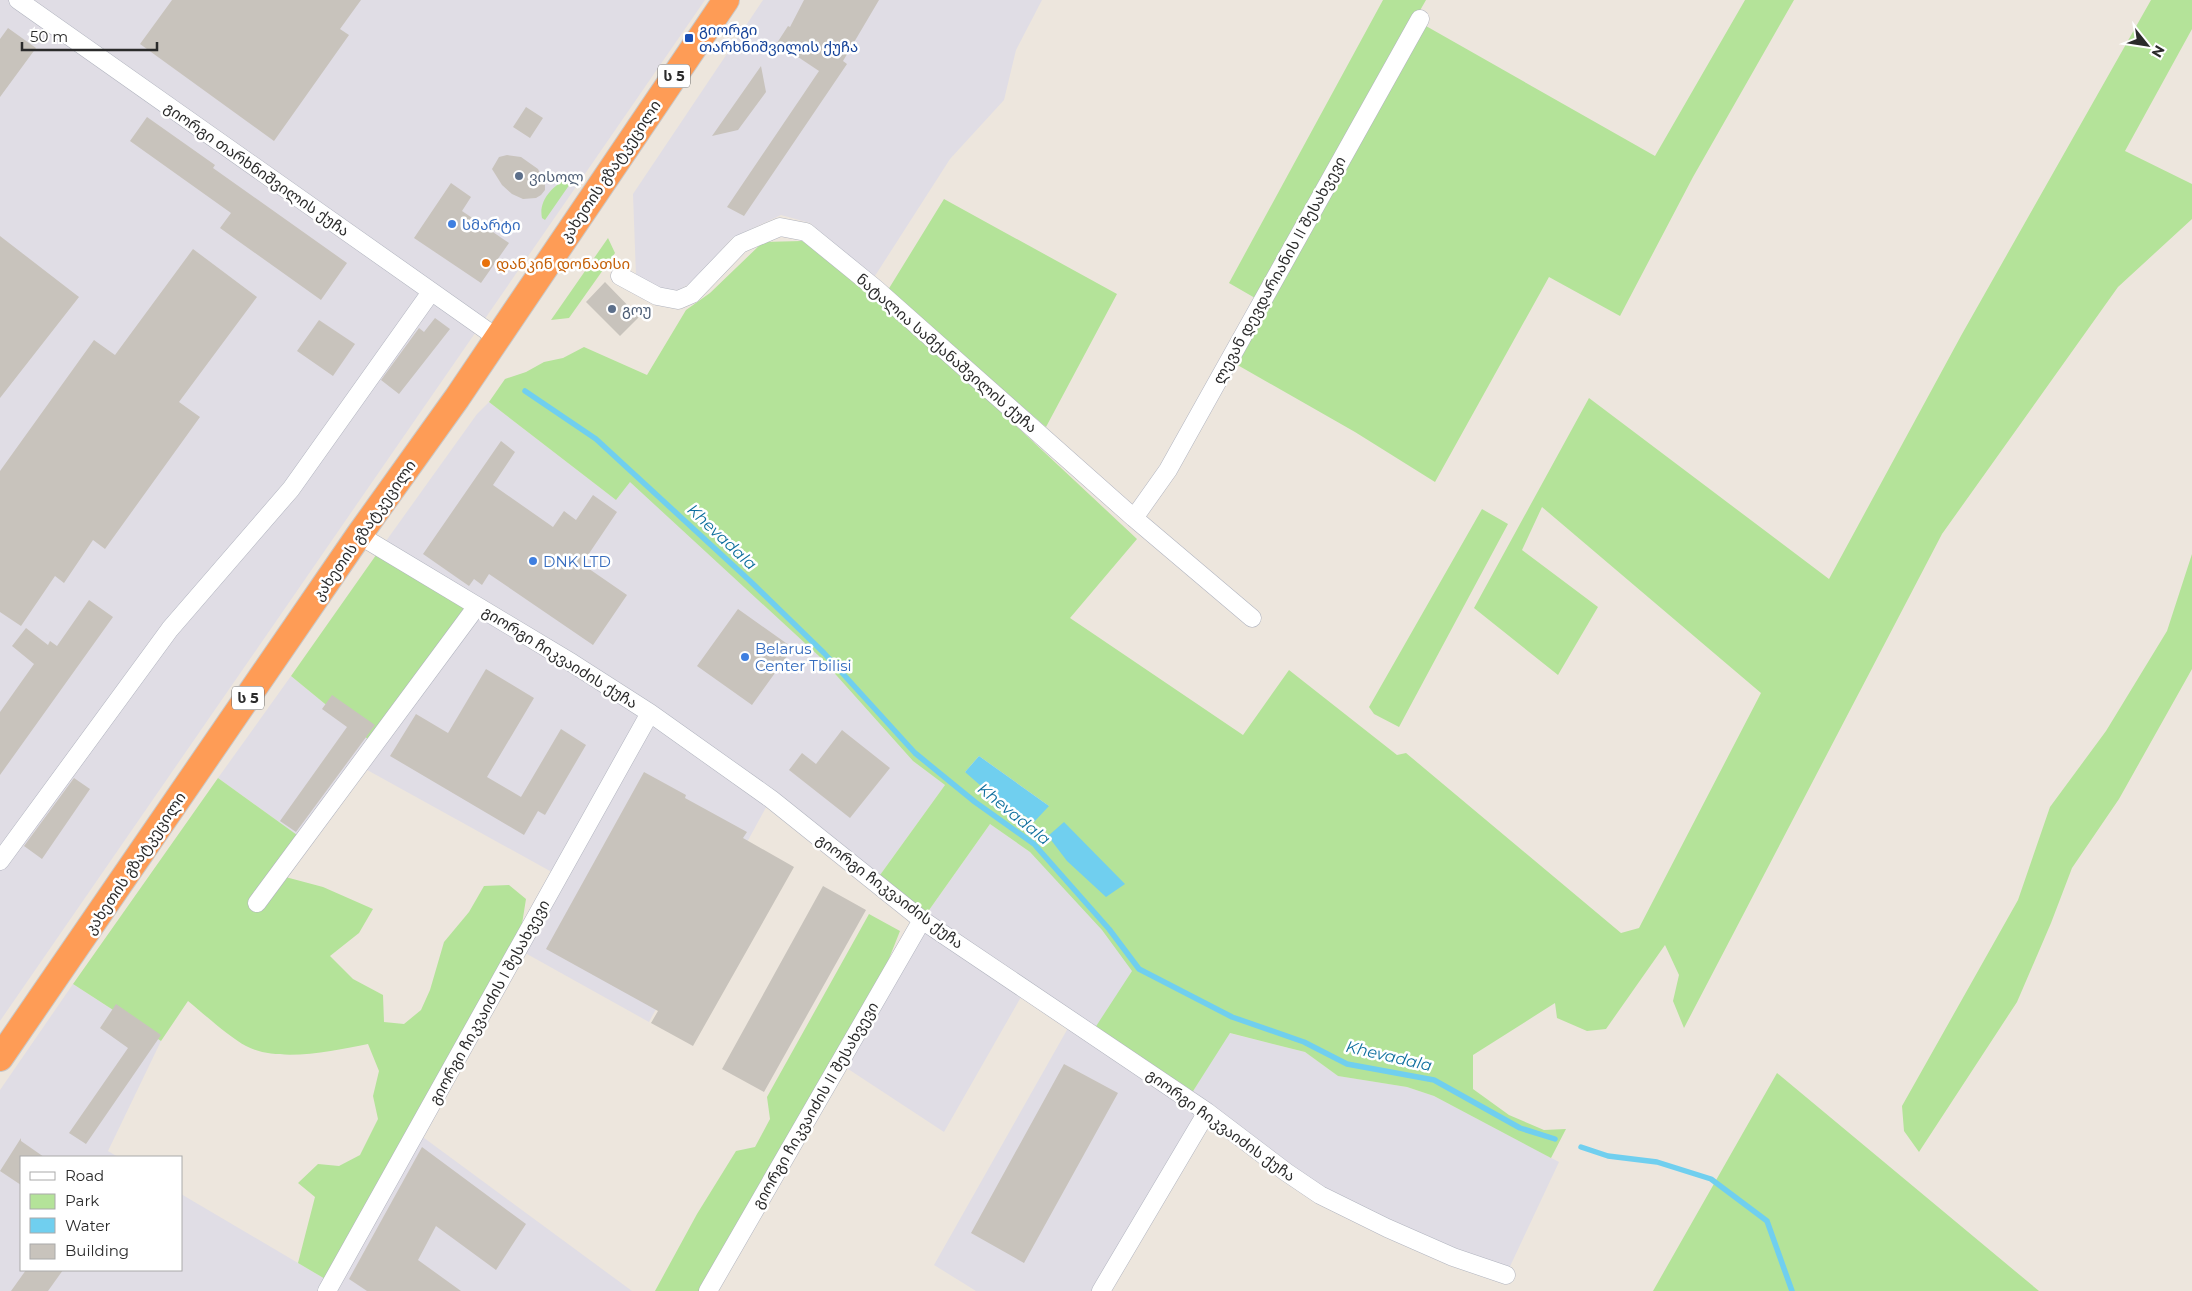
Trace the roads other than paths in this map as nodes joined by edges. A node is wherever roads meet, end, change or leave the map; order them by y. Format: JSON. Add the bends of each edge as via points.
{"nodes":[{"id":1,"x":18,"y":0,"type":"edge"},
{"id":2,"x":726,"y":0,"type":"edge"},
{"id":3,"x":1420,"y":19,"type":"dead end"},
{"id":4,"x":620,"y":276,"type":"dead end"},
{"id":5,"x":431,"y":292,"type":"junction"},
{"id":6,"x":496,"y":337,"type":"junction"},
{"id":7,"x":1134,"y":518,"type":"junction"},
{"id":8,"x":360,"y":535,"type":"junction"},
{"id":9,"x":477,"y":606,"type":"junction"},
{"id":10,"x":1252,"y":618,"type":"dead end"},
{"id":11,"x":650,"y":713,"type":"junction"},
{"id":12,"x":0,"y":861,"type":"edge"},
{"id":13,"x":257,"y":903,"type":"dead end"},
{"id":14,"x":922,"y":920,"type":"junction"},
{"id":15,"x":0,"y":1058,"type":"edge"},
{"id":16,"x":1207,"y":1112,"type":"junction"},
{"id":17,"x":1506,"y":1274,"type":"dead end"},
{"id":18,"x":328,"y":1291,"type":"edge"},
{"id":19,"x":708,"y":1291,"type":"edge"},
{"id":20,"x":1101,"y":1291,"type":"edge"}],
"edges":[{"from":1,"to":5,"type":"street","name":"გიორგი თარხნიშვილის ქუჩა"},
{"from":2,"to":6,"type":"highway","name":"კახეთის გზატკეცილი","number":"ს 5"},
{"from":3,"to":7,"type":"street","name":"ლევან დევდარიანის II შესახვევი","via":[[1168,470]]},
{"from":4,"to":7,"type":"street","name":"ნატალია სამქანაშვილის ქუჩა","via":[[658,296],[678,300],[692,294],[740,244],[780,227],[806,232],[876,289]]},
{"from":5,"to":6,"type":"street","name":"გიორგი თარხნიშვილის ქუჩა"},
{"from":5,"to":12,"type":"street","via":[[291,489],[170,629]]},
{"from":6,"to":8,"type":"highway","name":"კახეთის გზატკეცილი","number":"ს 5"},
{"from":7,"to":10,"type":"street","name":"ნატალია სამქანაშვილის ქუჩა"},
{"from":8,"to":9,"type":"street","name":"გიორგი ჩიკვაიძის ქუჩა"},
{"from":8,"to":15,"type":"highway","name":"კახეთის გზატკეცილი","number":"ს 5"},
{"from":9,"to":11,"type":"street","name":"გიორგი ჩიკვაიძის ქუჩა"},
{"from":9,"to":13,"type":"street"},
{"from":11,"to":14,"type":"street","name":"გიორგი ჩიკვაიძის ქუჩა","via":[[771,799]]},
{"from":11,"to":18,"type":"street","name":"გიორგი ჩიკვაიძის I შესახვევი"},
{"from":14,"to":16,"type":"street","name":"გიორგი ჩიკვაიძის ქუჩა"},
{"from":14,"to":19,"type":"street","name":"გიორგი ჩიკვაიძის II შესახვევი"},
{"from":16,"to":17,"type":"street","name":"გიორგი ჩიკვაიძის ქუჩა","via":[[1320,1195],[1453,1257]]},
{"from":16,"to":20,"type":"street"}]}
